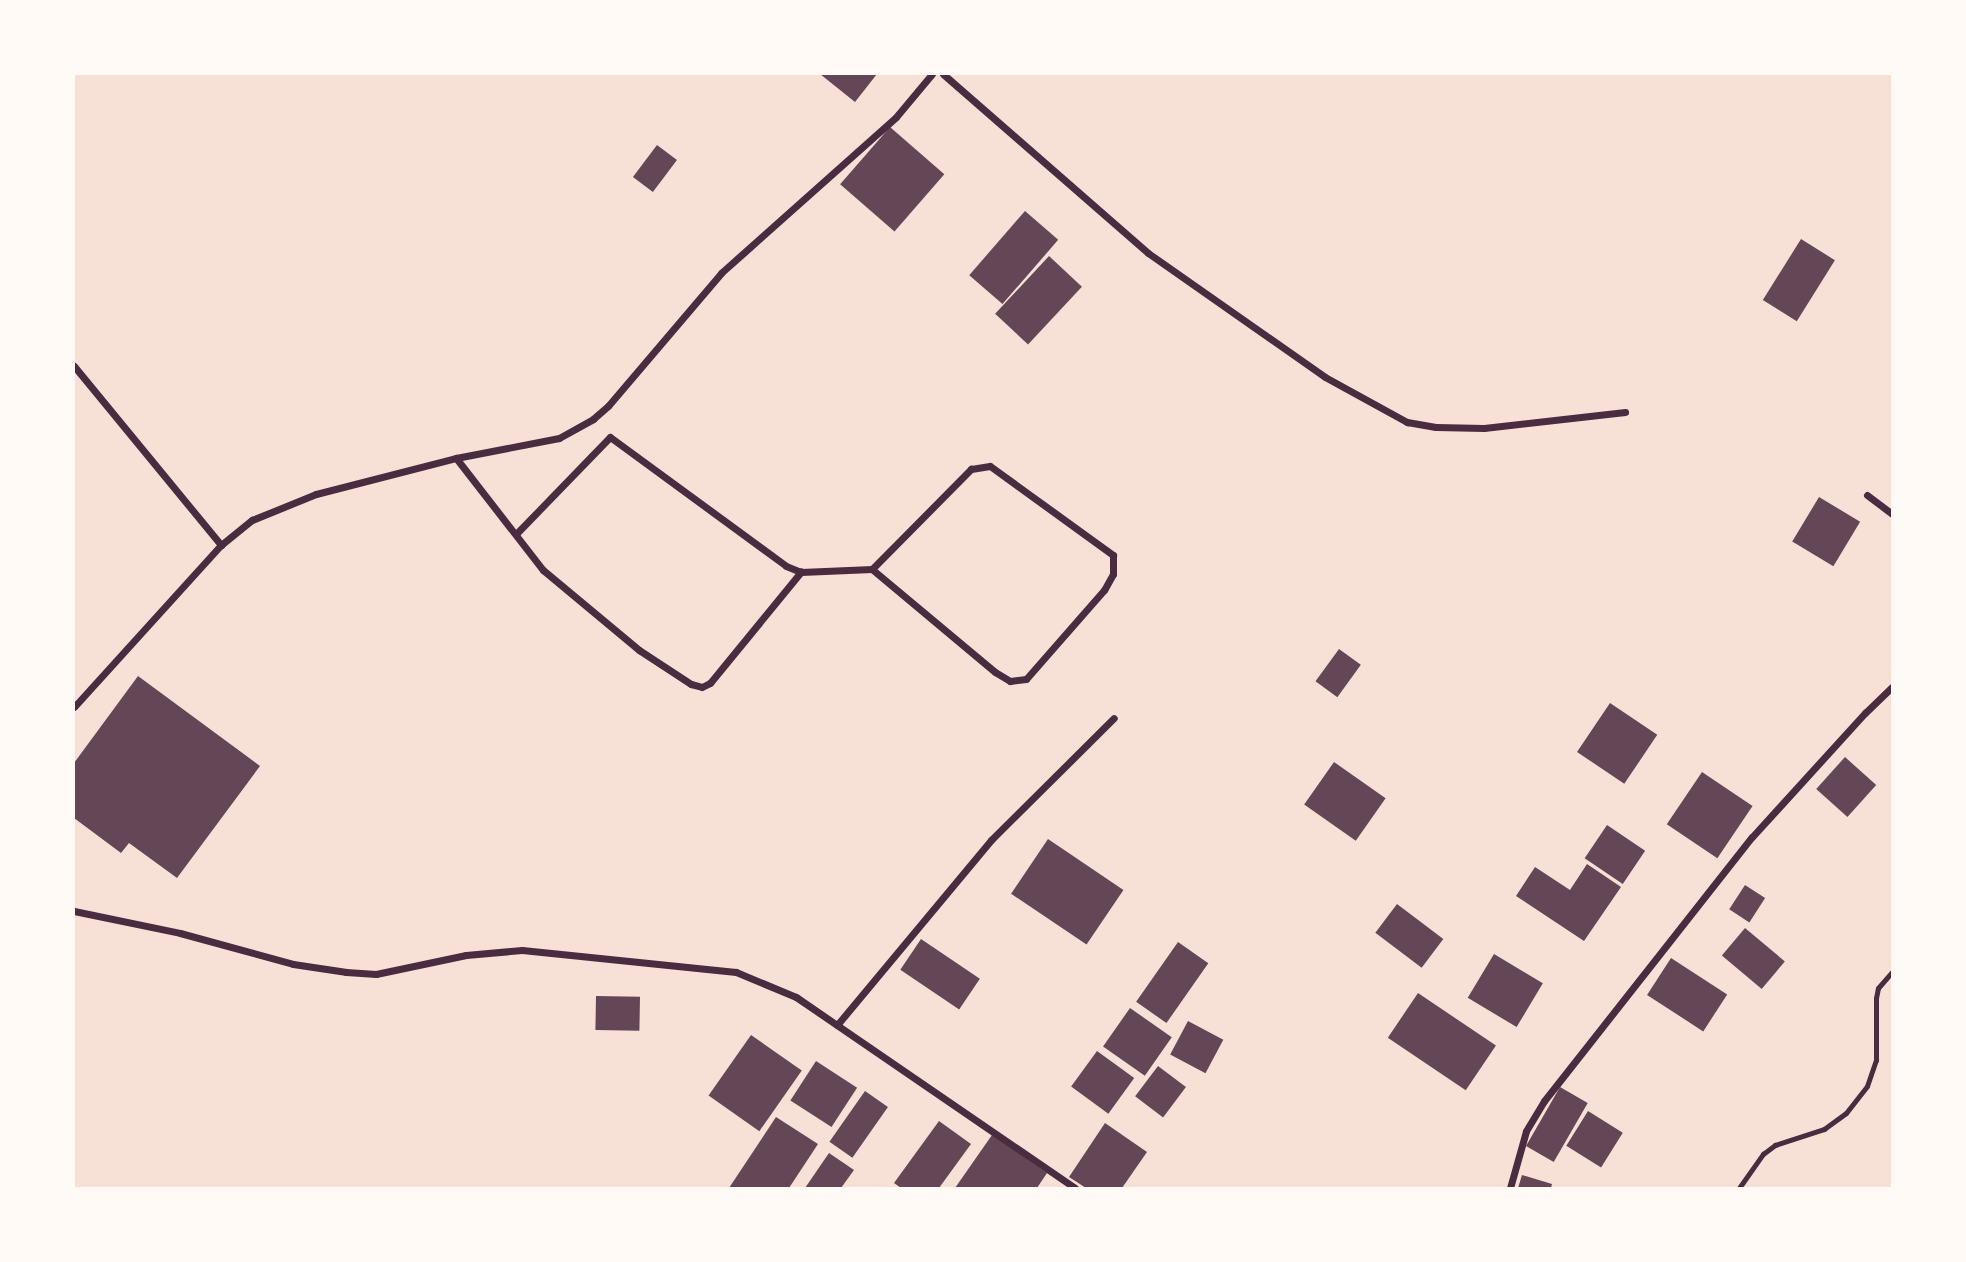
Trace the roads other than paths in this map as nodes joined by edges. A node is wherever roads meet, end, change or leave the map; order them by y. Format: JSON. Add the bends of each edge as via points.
{"nodes":[{"id":1,"x":932,"y":74,"type":"edge"},
{"id":2,"x":943,"y":74,"type":"edge"},
{"id":3,"x":74,"y":366,"type":"edge"},
{"id":4,"x":1625,"y":412,"type":"dead end"},
{"id":5,"x":456,"y":458,"type":"junction"},
{"id":6,"x":1867,"y":495,"type":"dead end"},
{"id":7,"x":1892,"y":514,"type":"edge"},
{"id":8,"x":516,"y":534,"type":"junction"},
{"id":9,"x":221,"y":545,"type":"junction"},
{"id":10,"x":872,"y":569,"type":"junction"},
{"id":11,"x":801,"y":572,"type":"junction"},
{"id":12,"x":1892,"y":687,"type":"edge"},
{"id":13,"x":74,"y":707,"type":"edge"},
{"id":14,"x":1114,"y":718,"type":"dead end"},
{"id":15,"x":74,"y":911,"type":"edge"},
{"id":16,"x":1892,"y":972,"type":"edge"},
{"id":17,"x":837,"y":1025,"type":"junction"},
{"id":18,"x":1075,"y":1188,"type":"edge"},
{"id":19,"x":1510,"y":1188,"type":"edge"},
{"id":20,"x":1739,"y":1188,"type":"edge"}],
"edges":[{"from":1,"to":5,"type":"street","via":[[895,117],[721,273],[593,419],[559,438]]},
{"from":2,"to":4,"type":"street","via":[[1148,253],[1325,377],[1382,410],[1407,422],[1484,428]]},
{"from":3,"to":9,"type":"street"},
{"from":5,"to":8,"type":"street"},
{"from":5,"to":9,"type":"street","via":[[316,494],[252,520]]},
{"from":6,"to":7,"type":"street"},
{"from":8,"to":11,"type":"street","via":[[610,437]]},
{"from":8,"to":11,"type":"street","via":[[543,570],[628,641],[702,687]]},
{"from":9,"to":13,"type":"street"},
{"from":10,"to":10,"type":"street","via":[[1010,681],[1026,679],[1104,590],[1113,574],[1113,555],[990,466],[971,469]]},
{"from":10,"to":11,"type":"street"},
{"from":12,"to":19,"type":"street","via":[[1752,837],[1544,1101],[1526,1131]]},
{"from":14,"to":17,"type":"street","via":[[991,840]]},
{"from":15,"to":17,"type":"street","via":[[180,933],[293,964],[346,972],[376,974],[522,950],[736,972],[796,997]]},
{"from":16,"to":20,"type":"lane","via":[[1878,988],[1875,1060],[1867,1086],[1846,1112],[1824,1129],[1775,1144]]},
{"from":17,"to":18,"type":"street"}]}
